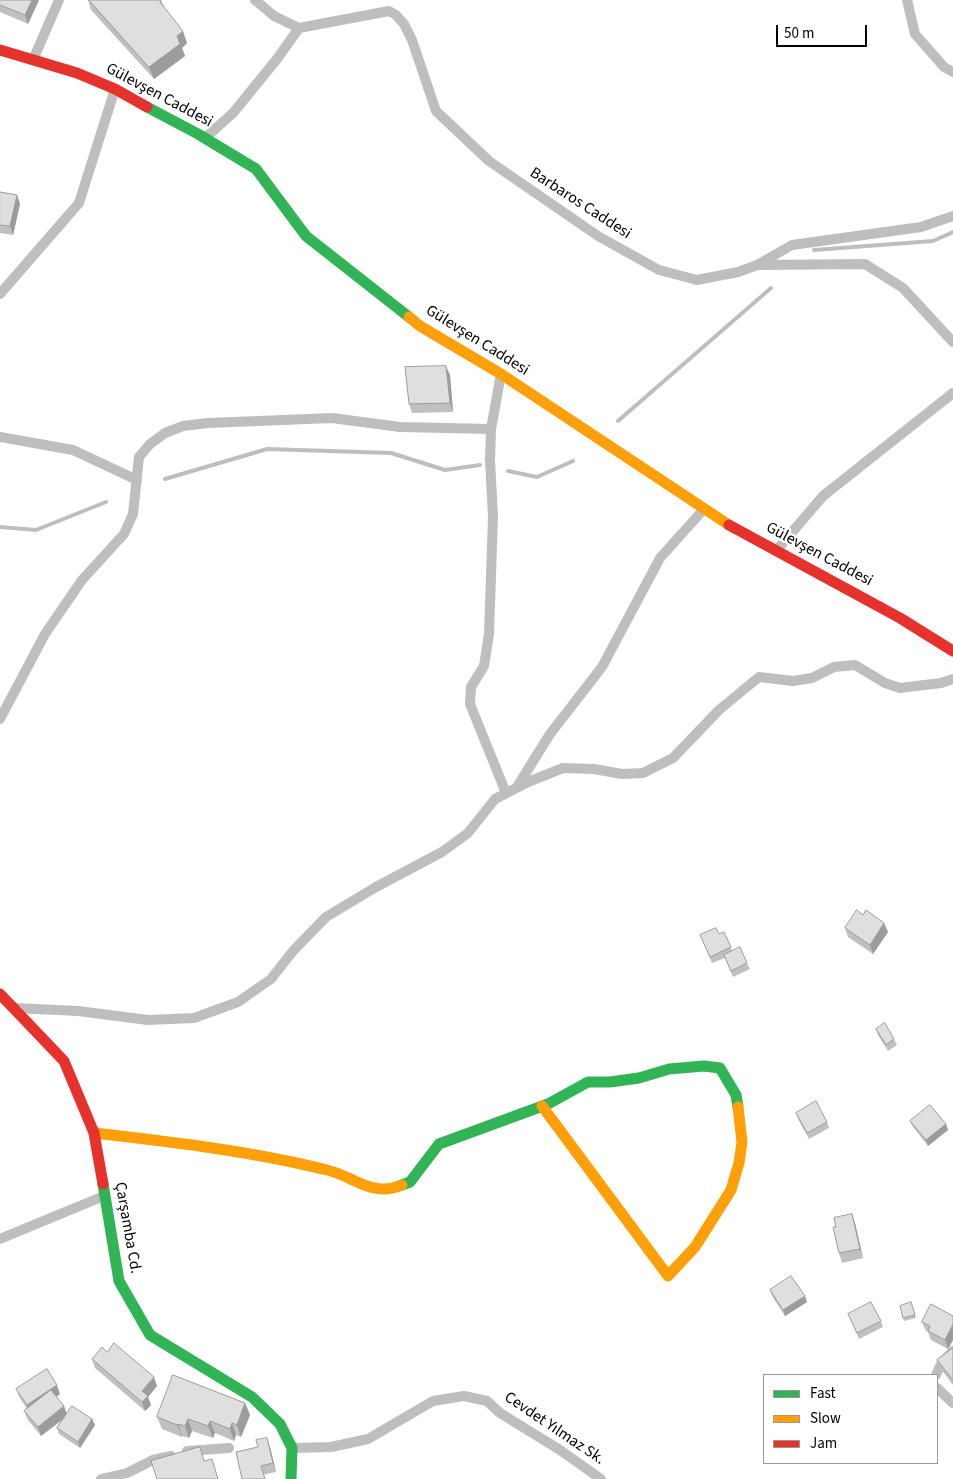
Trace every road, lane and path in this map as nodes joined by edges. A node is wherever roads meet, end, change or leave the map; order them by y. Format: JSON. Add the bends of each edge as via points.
{"nodes":[{"id":1,"x":59,"y":0,"type":"edge"},
{"id":2,"x":255,"y":0,"type":"edge"},
{"id":3,"x":390,"y":0,"type":"edge"},
{"id":4,"x":907,"y":0,"type":"edge"},
{"id":5,"x":389,"y":11,"type":"junction"},
{"id":6,"x":299,"y":28,"type":"junction"},
{"id":7,"x":0,"y":50,"type":"edge"},
{"id":8,"x":33,"y":60,"type":"junction"},
{"id":9,"x":953,"y":72,"type":"edge"},
{"id":10,"x":115,"y":88,"type":"junction"},
{"id":11,"x":205,"y":138,"type":"junction"},
{"id":12,"x":953,"y":216,"type":"edge"},
{"id":13,"x":756,"y":265,"type":"junction"},
{"id":14,"x":0,"y":294,"type":"edge"},
{"id":15,"x":953,"y":342,"type":"edge"},
{"id":16,"x":501,"y":374,"type":"junction"},
{"id":17,"x":953,"y":393,"type":"edge"},
{"id":18,"x":491,"y":429,"type":"junction"},
{"id":19,"x":0,"y":437,"type":"edge"},
{"id":20,"x":137,"y":480,"type":"junction"},
{"id":21,"x":704,"y":508,"type":"junction"},
{"id":22,"x":776,"y":551,"type":"junction"},
{"id":23,"x":953,"y":651,"type":"edge"},
{"id":24,"x":953,"y":679,"type":"edge"},
{"id":25,"x":0,"y":719,"type":"edge"},
{"id":26,"x":516,"y":788,"type":"junction"},
{"id":27,"x":506,"y":794,"type":"junction"},
{"id":28,"x":0,"y":994,"type":"edge"},
{"id":29,"x":14,"y":1008,"type":"junction"},
{"id":30,"x":542,"y":1106,"type":"junction"},
{"id":31,"x":94,"y":1133,"type":"junction"},
{"id":32,"x":104,"y":1196,"type":"junction"},
{"id":33,"x":0,"y":1239,"type":"edge"},
{"id":34,"x":953,"y":1351,"type":"edge"},
{"id":35,"x":936,"y":1374,"type":"edge"},
{"id":36,"x":938,"y":1389,"type":"edge"},
{"id":37,"x":953,"y":1403,"type":"edge"},
{"id":38,"x":229,"y":1448,"type":"dead end"},
{"id":39,"x":292,"y":1448,"type":"junction"},
{"id":40,"x":101,"y":1479,"type":"edge"},
{"id":41,"x":291,"y":1479,"type":"edge"},
{"id":42,"x":601,"y":1479,"type":"edge"}],
"edges":[{"from":1,"to":8,"type":"street"},
{"from":2,"to":6,"type":"street","via":[[274,16]]},
{"from":3,"to":5,"type":"street"},
{"from":4,"to":9,"type":"street","via":[[915,34],[944,67]]},
{"from":5,"to":6,"type":"street"},
{"from":5,"to":13,"type":"street","name":"Barbaros Caddesi","via":[[404,24],[412,40],[436,111],[489,161],[549,203],[598,236],[659,270],[697,280]]},
{"from":6,"to":11,"type":"street","via":[[233,113]]},
{"from":7,"to":8,"type":"street","name":"Gülevşen Caddesi"},
{"from":8,"to":10,"type":"street","name":"Gülevşen Caddesi"},
{"from":10,"to":11,"type":"street","name":"Gülevşen Caddesi"},
{"from":10,"to":14,"type":"street","via":[[79,203]]},
{"from":11,"to":16,"type":"street","name":"Gülevşen Caddesi","via":[[256,169],[306,236],[420,326]]},
{"from":12,"to":13,"type":"street","via":[[921,226],[792,245]]},
{"from":13,"to":15,"type":"street","name":"Barbaros Caddesi","via":[[865,264],[903,288]]},
{"from":16,"to":18,"type":"street"},
{"from":16,"to":21,"type":"street","name":"Gülevşen Caddesi"},
{"from":17,"to":22,"type":"street","via":[[823,496]]},
{"from":18,"to":20,"type":"street","via":[[400,427],[332,418],[183,426],[150,444],[139,457]]},
{"from":18,"to":27,"type":"street","via":[[493,517],[489,634],[484,666],[472,687],[470,704]]},
{"from":19,"to":20,"type":"street","via":[[73,450]]},
{"from":20,"to":25,"type":"street","via":[[133,514],[124,534],[82,580],[45,634]]},
{"from":21,"to":22,"type":"street","name":"Gülevşen Caddesi"},
{"from":21,"to":26,"type":"street","via":[[660,558],[602,667],[550,734]]},
{"from":22,"to":23,"type":"street","name":"Gülevşen Caddesi","via":[[900,618]]},
{"from":24,"to":26,"type":"street","via":[[900,688],[855,665],[834,667],[812,678],[792,681],[759,677],[719,710],[673,758],[642,772],[622,774],[563,768]]},
{"from":26,"to":27,"type":"street"},
{"from":27,"to":29,"type":"street","via":[[494,799],[468,833],[442,852],[326,917],[293,950],[271,979],[238,1002],[194,1018],[148,1020],[78,1010]]},
{"from":28,"to":29,"type":"street","name":"Çarşamba Cd."},
{"from":29,"to":31,"type":"street","name":"Çarşamba Cd.","via":[[64,1061]]},
{"from":30,"to":30,"type":"street","via":[[588,1082],[639,1078],[669,1069],[720,1068],[736,1095],[742,1142],[739,1163],[731,1190],[695,1247],[668,1276]]},
{"from":30,"to":31,"type":"street","via":[[438,1144],[410,1182],[391,1190],[371,1188],[329,1170],[240,1152]]},
{"from":31,"to":32,"type":"street","name":"Çarşamba Cd."},
{"from":32,"to":33,"type":"street"},
{"from":32,"to":39,"type":"street","name":"Çarşamba Cd.","via":[[118,1281],[150,1335],[252,1397],[280,1424]]},
{"from":34,"to":35,"type":"street"},
{"from":36,"to":37,"type":"street"},
{"from":38,"to":40,"type":"street","via":[[188,1451]]},
{"from":39,"to":41,"type":"street","name":"Çarşamba Cd."},
{"from":39,"to":42,"type":"street","name":"Cevdet Yılmaz Sk.","via":[[332,1447],[368,1439],[432,1402],[464,1396],[487,1401],[500,1413]]}]}
